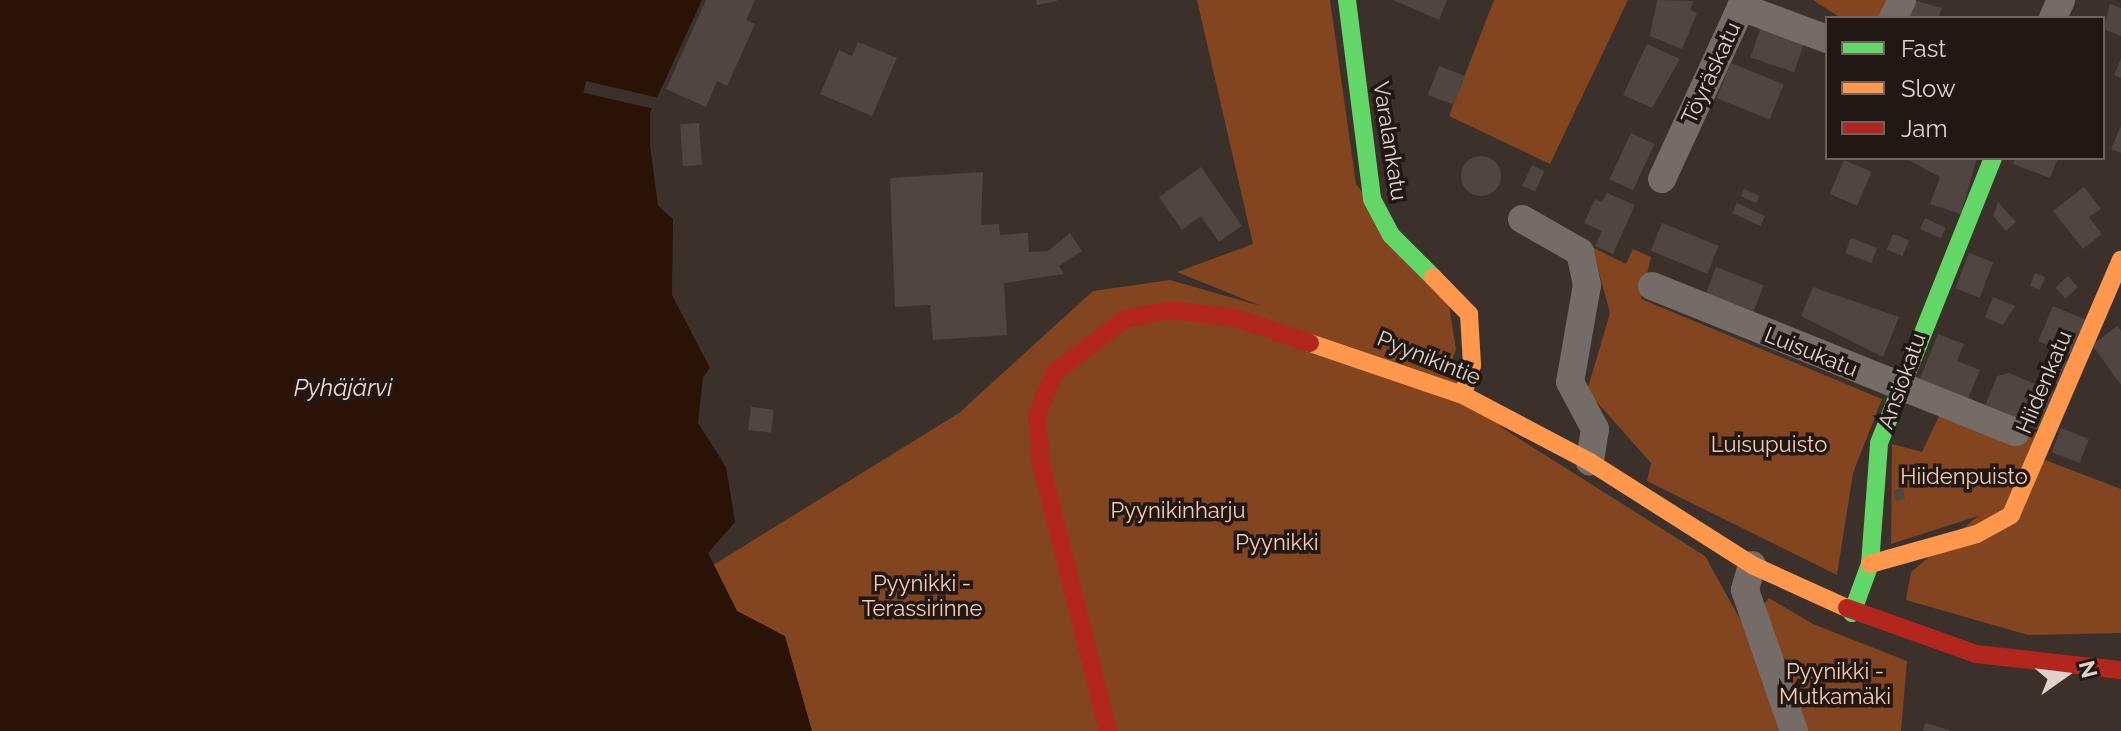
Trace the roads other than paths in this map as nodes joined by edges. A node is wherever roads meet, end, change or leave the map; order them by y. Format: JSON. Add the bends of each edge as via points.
{"nodes":[{"id":1,"x":1347,"y":0,"type":"edge"},
{"id":2,"x":1825,"y":38,"type":"edge"},
{"id":3,"x":1992,"y":160,"type":"edge"},
{"id":4,"x":1662,"y":179,"type":"dead end"},
{"id":5,"x":1522,"y":219,"type":"dead end"},
{"id":6,"x":2121,"y":260,"type":"edge"},
{"id":7,"x":1652,"y":286,"type":"dead end"},
{"id":8,"x":1898,"y":387,"type":"junction"},
{"id":9,"x":1463,"y":395,"type":"junction"},
{"id":10,"x":2016,"y":432,"type":"dead end"},
{"id":11,"x":1590,"y":462,"type":"junction"},
{"id":12,"x":1870,"y":564,"type":"junction"},
{"id":13,"x":1752,"y":565,"type":"junction"},
{"id":14,"x":1852,"y":613,"type":"junction"},
{"id":15,"x":2121,"y":670,"type":"edge"},
{"id":16,"x":1108,"y":731,"type":"edge"},
{"id":17,"x":1794,"y":731,"type":"edge"}],
"edges":[{"from":1,"to":9,"type":"street","name":"Varalankatu","via":[[1372,199],[1391,235],[1469,314],[1472,365]]},
{"from":2,"to":4,"type":"street","name":"Töyräskatu","via":[[1741,7]]},
{"from":3,"to":8,"type":"street","name":"Ansiokatu"},
{"from":5,"to":11,"type":"street","via":[[1580,252],[1587,285],[1570,382],[1595,429]]},
{"from":6,"to":12,"type":"street","name":"Hiidenkatu","via":[[2011,515],[1977,534]]},
{"from":7,"to":8,"type":"street","name":"Luisukatu"},
{"from":8,"to":10,"type":"street","name":"Luisukatu"},
{"from":8,"to":12,"type":"street","name":"Ansiokatu","via":[[1879,443]]},
{"from":9,"to":11,"type":"street","name":"Pyynikintie"},
{"from":9,"to":16,"type":"street","name":"Pyynikintie","via":[[1250,323],[1188,311],[1125,319],[1071,354],[1050,382],[1036,430]]},
{"from":11,"to":13,"type":"street","name":"Pyynikintie"},
{"from":12,"to":14,"type":"street","name":"Ansiokatu"},
{"from":13,"to":14,"type":"street","name":"Pyynikintie"},
{"from":13,"to":17,"type":"street","via":[[1745,590]]},
{"from":14,"to":15,"type":"street","name":"Pyynikintie","via":[[1953,649]]}]}
